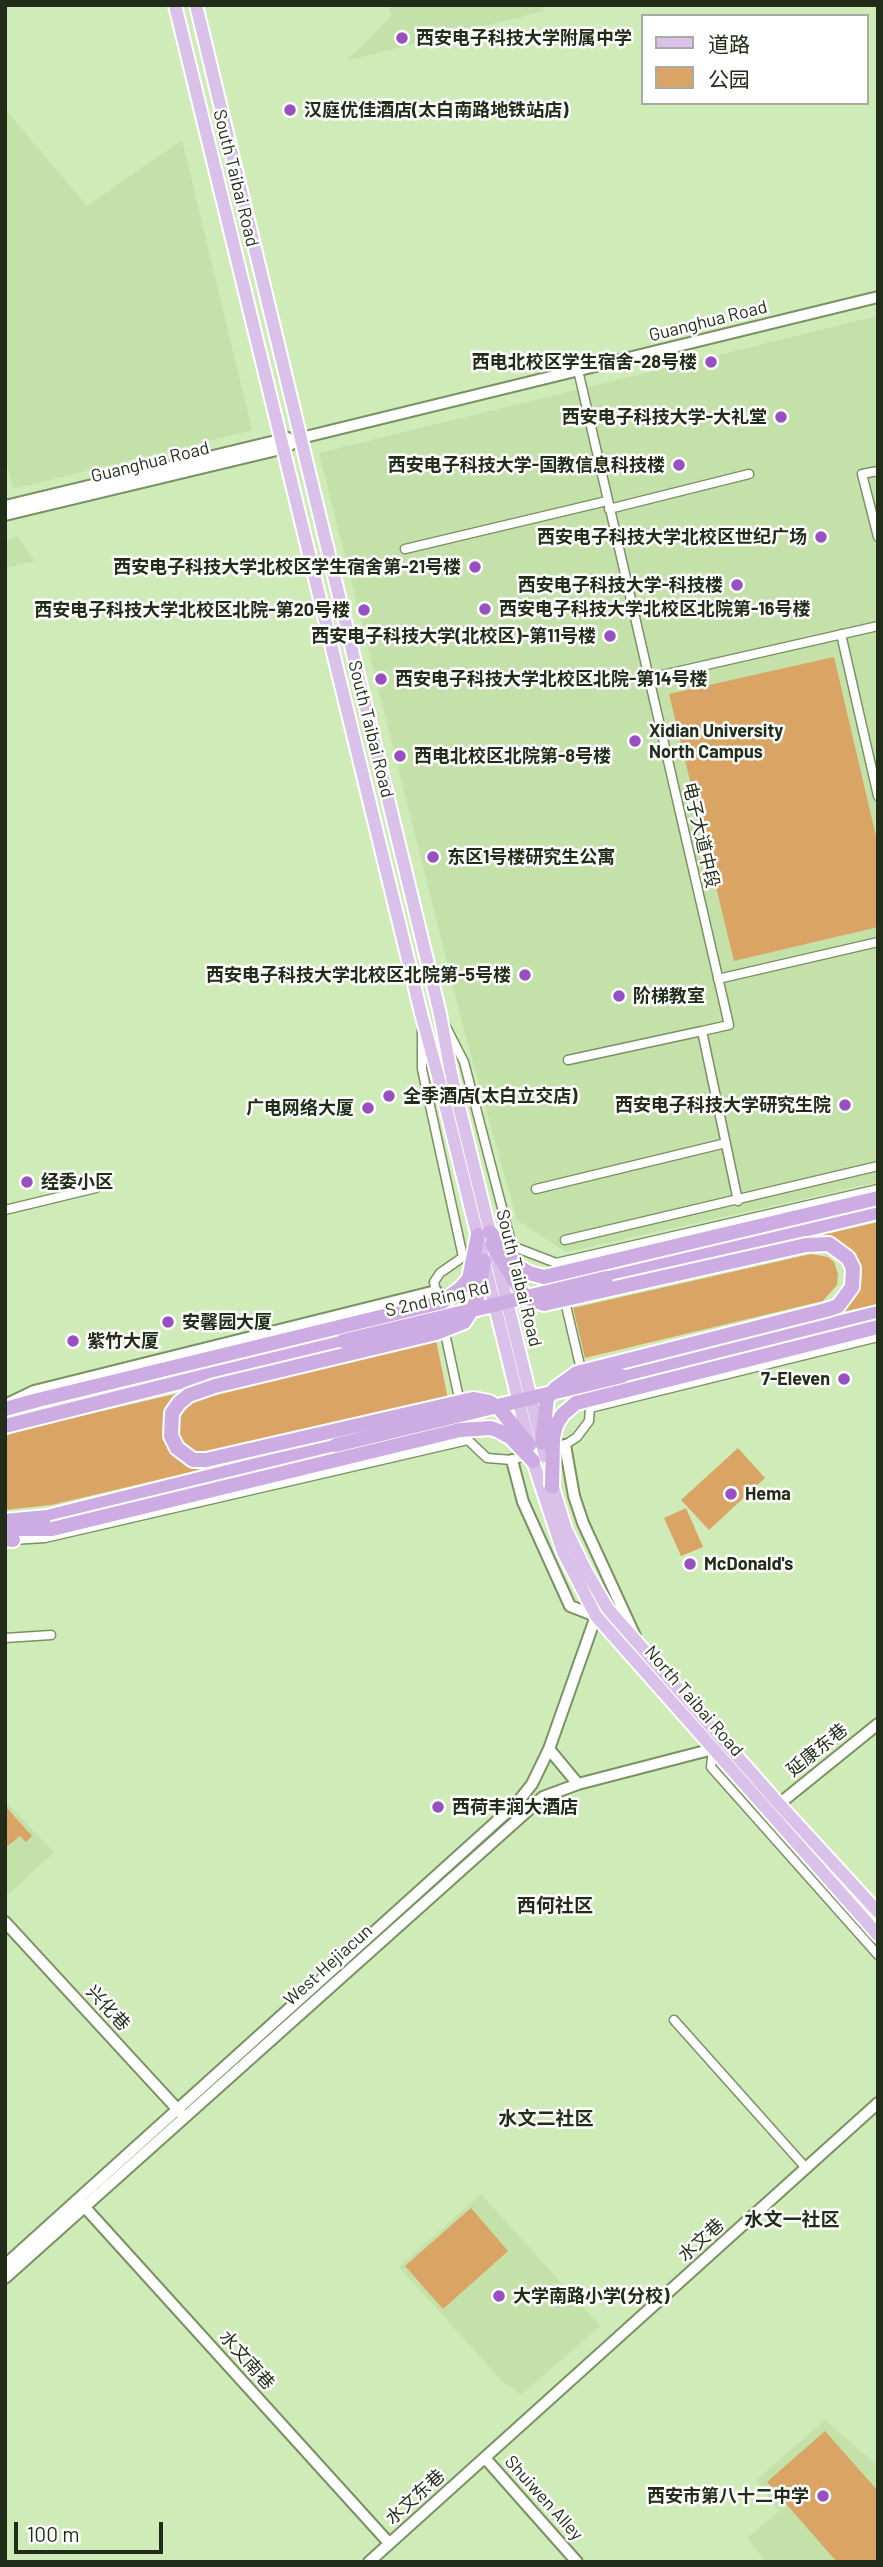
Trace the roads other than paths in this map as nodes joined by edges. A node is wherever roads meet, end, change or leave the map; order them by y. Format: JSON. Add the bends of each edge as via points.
{"nodes":[{"id":1,"x":175,"y":5,"type":"edge"},
{"id":2,"x":196,"y":5,"type":"edge"},
{"id":3,"x":878,"y":297,"type":"edge"},
{"id":4,"x":578,"y":370,"type":"junction"},
{"id":5,"x":301,"y":438,"type":"junction"},
{"id":6,"x":284,"y":443,"type":"junction"},
{"id":7,"x":878,"y":471,"type":"edge"},
{"id":8,"x":749,"y":474,"type":"dead end"},
{"id":9,"x":608,"y":505,"type":"junction"},
{"id":10,"x":5,"y":506,"type":"edge"},
{"id":11,"x":5,"y":515,"type":"edge"},
{"id":12,"x":878,"y":537,"type":"edge"},
{"id":13,"x":405,"y":549,"type":"dead end"},
{"id":14,"x":878,"y":626,"type":"edge"},
{"id":15,"x":841,"y":634,"type":"junction"},
{"id":16,"x":649,"y":678,"type":"junction"},
{"id":17,"x":878,"y":796,"type":"edge"},
{"id":18,"x":878,"y":943,"type":"edge"},
{"id":19,"x":718,"y":979,"type":"junction"},
{"id":20,"x":440,"y":1014,"type":"junction"},
{"id":21,"x":422,"y":1017,"type":"junction"},
{"id":22,"x":702,"y":1031,"type":"junction"},
{"id":23,"x":568,"y":1060,"type":"dead end"},
{"id":24,"x":726,"y":1143,"type":"junction"},
{"id":25,"x":878,"y":1166,"type":"edge"},
{"id":26,"x":96,"y":1188,"type":"dead end"},
{"id":27,"x":536,"y":1189,"type":"dead end"},
{"id":28,"x":878,"y":1189,"type":"edge"},
{"id":29,"x":878,"y":1198,"type":"edge"},
{"id":30,"x":738,"y":1201,"type":"junction"},
{"id":31,"x":5,"y":1210,"type":"edge"},
{"id":32,"x":878,"y":1212,"type":"edge"},
{"id":33,"x":487,"y":1237,"type":"junction"},
{"id":34,"x":565,"y":1240,"type":"dead end"},
{"id":35,"x":766,"y":1240,"type":"junction"},
{"id":36,"x":512,"y":1246,"type":"junction"},
{"id":37,"x":791,"y":1248,"type":"junction"},
{"id":38,"x":463,"y":1257,"type":"junction"},
{"id":39,"x":745,"y":1259,"type":"junction"},
{"id":40,"x":484,"y":1261,"type":"junction"},
{"id":41,"x":556,"y":1263,"type":"junction"},
{"id":42,"x":436,"y":1292,"type":"junction"},
{"id":43,"x":878,"y":1313,"type":"edge"},
{"id":44,"x":813,"y":1314,"type":"junction"},
{"id":45,"x":878,"y":1327,"type":"edge"},
{"id":46,"x":752,"y":1329,"type":"junction"},
{"id":47,"x":790,"y":1333,"type":"junction"},
{"id":48,"x":878,"y":1337,"type":"edge"},
{"id":49,"x":239,"y":1366,"type":"junction"},
{"id":50,"x":263,"y":1375,"type":"junction"},
{"id":51,"x":215,"y":1386,"type":"junction"},
{"id":52,"x":5,"y":1406,"type":"edge"},
{"id":53,"x":590,"y":1408,"type":"junction"},
{"id":54,"x":12,"y":1424,"type":"edge"},
{"id":55,"x":295,"y":1440,"type":"junction"},
{"id":56,"x":468,"y":1440,"type":"junction"},
{"id":57,"x":565,"y":1444,"type":"junction"},
{"id":58,"x":537,"y":1451,"type":"junction"},
{"id":59,"x":226,"y":1457,"type":"junction"},
{"id":60,"x":512,"y":1460,"type":"junction"},
{"id":61,"x":264,"y":1462,"type":"junction"},
{"id":62,"x":552,"y":1488,"type":"junction"},
{"id":63,"x":5,"y":1521,"type":"edge"},
{"id":64,"x":50,"y":1523,"type":"junction"},
{"id":65,"x":7,"y":1537,"type":"edge"},
{"id":66,"x":596,"y":1616,"type":"junction"},
{"id":67,"x":51,"y":1635,"type":"dead end"},
{"id":68,"x":5,"y":1639,"type":"edge"},
{"id":69,"x":639,"y":1645,"type":"junction"},
{"id":70,"x":878,"y":1724,"type":"edge"},
{"id":71,"x":549,"y":1749,"type":"junction"},
{"id":72,"x":713,"y":1749,"type":"junction"},
{"id":73,"x":578,"y":1784,"type":"junction"},
{"id":74,"x":779,"y":1804,"type":"junction"},
{"id":75,"x":878,"y":1912,"type":"edge"},
{"id":76,"x":5,"y":1922,"type":"edge"},
{"id":77,"x":878,"y":1935,"type":"edge"},
{"id":78,"x":878,"y":1955,"type":"edge"},
{"id":79,"x":674,"y":2020,"type":"dead end"},
{"id":80,"x":878,"y":2103,"type":"edge"},
{"id":81,"x":181,"y":2113,"type":"junction"},
{"id":82,"x":806,"y":2168,"type":"junction"},
{"id":83,"x":81,"y":2203,"type":"junction"},
{"id":84,"x":5,"y":2265,"type":"edge"},
{"id":85,"x":5,"y":2278,"type":"edge"},
{"id":86,"x":485,"y":2458,"type":"junction"},
{"id":87,"x":389,"y":2543,"type":"junction"},
{"id":88,"x":369,"y":2562,"type":"edge"},
{"id":89,"x":577,"y":2562,"type":"edge"}],
"edges":[{"from":1,"to":6,"type":"main road","name":"South Taibai Road"},
{"from":2,"to":5,"type":"main road","name":"South Taibai Road"},
{"from":3,"to":4,"type":"street","name":"Guanghua Road"},
{"from":4,"to":5,"type":"street","name":"Guanghua Road"},
{"from":4,"to":9,"type":"street","name":"电子大道中段"},
{"from":5,"to":6,"type":"street","name":"Guanghua Road"},
{"from":5,"to":20,"type":"main road","name":"South Taibai Road"},
{"from":6,"to":10,"type":"street","name":"Guanghua Road"},
{"from":6,"to":11,"type":"street","name":"Guanghua Road"},
{"from":6,"to":21,"type":"main road","name":"South Taibai Road"},
{"from":7,"to":12,"type":"street","via":[[862,474]]},
{"from":8,"to":9,"type":"street"},
{"from":9,"to":13,"type":"street"},
{"from":9,"to":16,"type":"street","name":"电子大道中段"},
{"from":14,"to":15,"type":"street"},
{"from":15,"to":16,"type":"street"},
{"from":15,"to":17,"type":"street"},
{"from":16,"to":19,"type":"street","name":"电子大道中段"},
{"from":18,"to":19,"type":"street"},
{"from":19,"to":22,"type":"street","name":"电子大道中段","via":[[729,1025]]},
{"from":20,"to":33,"type":"main road","name":"South Taibai Road","bridge":true},
{"from":20,"to":36,"type":"street","via":[[464,1062]]},
{"from":21,"to":33,"type":"main road","name":"South Taibai Road","bridge":true},
{"from":21,"to":38,"type":"street","via":[[422,1069]]},
{"from":22,"to":23,"type":"street"},
{"from":22,"to":24,"type":"street"},
{"from":24,"to":27,"type":"street"},
{"from":24,"to":30,"type":"street"},
{"from":25,"to":30,"type":"street"},
{"from":26,"to":31,"type":"street"},
{"from":28,"to":41,"type":"street"},
{"from":29,"to":33,"type":"highway","bridge":true,"via":[[544,1276],[521,1269]]},
{"from":30,"to":34,"type":"street"},
{"from":32,"to":35,"type":"highway","name":"S 2nd Ring Rd"},
{"from":33,"to":39,"type":"highway","bridge":true,"via":[[527,1298],[544,1304]]},
{"from":33,"to":40,"type":"main road","name":"South Taibai Road","bridge":true},
{"from":33,"to":52,"type":"highway","bridge":true,"via":[[469,1279],[442,1302]]},
{"from":33,"to":58,"type":"main road","name":"South Taibai Road","bridge":true},
{"from":35,"to":37,"type":"highway"},
{"from":35,"to":39,"type":"highway"},
{"from":35,"to":49,"type":"highway","name":"S 2nd Ring Rd","bridge":true},
{"from":36,"to":38,"type":"street"},
{"from":36,"to":41,"type":"street"},
{"from":37,"to":39,"type":"highway","bridge":true},
{"from":37,"to":44,"type":"highway","bridge":true,"via":[[829,1244],[848,1258],[853,1268],[852,1287],[838,1306]]},
{"from":38,"to":42,"type":"street","via":[[440,1273],[434,1282]]},
{"from":40,"to":50,"type":"highway","bridge":true,"via":[[482,1282],[464,1322]]},
{"from":40,"to":58,"type":"main road","name":"South Taibai Road","bridge":true},
{"from":41,"to":53,"type":"street"},
{"from":42,"to":52,"type":"street","via":[[34,1391]]},
{"from":42,"to":56,"type":"street"},
{"from":43,"to":47,"type":"highway"},
{"from":44,"to":46,"type":"highway","bridge":true},
{"from":44,"to":47,"type":"highway"},
{"from":45,"to":62,"type":"highway","bridge":true,"via":[[576,1403],[556,1426]]},
{"from":46,"to":47,"type":"highway"},
{"from":46,"to":58,"type":"highway","bridge":true,"via":[[576,1373],[547,1398]]},
{"from":47,"to":61,"type":"highway","bridge":true},
{"from":48,"to":53,"type":"street"},
{"from":49,"to":50,"type":"highway"},
{"from":49,"to":51,"type":"highway"},
{"from":49,"to":54,"type":"highway","name":"S 2nd Ring Rd"},
{"from":50,"to":51,"type":"highway","bridge":true},
{"from":51,"to":59,"type":"highway","bridge":true,"via":[[179,1403],[170,1421],[171,1436],[177,1448],[193,1460]]},
{"from":53,"to":57,"type":"street","via":[[589,1421]]},
{"from":55,"to":58,"type":"highway","bridge":true,"via":[[473,1399],[499,1408]]},
{"from":55,"to":59,"type":"highway","bridge":true},
{"from":55,"to":61,"type":"highway"},
{"from":56,"to":60,"type":"street","via":[[487,1458]]},
{"from":56,"to":65,"type":"street","via":[[45,1538]]},
{"from":57,"to":60,"type":"street"},
{"from":57,"to":69,"type":"street","via":[[583,1524]]},
{"from":58,"to":62,"type":"main road","name":"North Taibai Road"},
{"from":58,"to":64,"type":"highway","bridge":true,"via":[[491,1428],[460,1430]]},
{"from":58,"to":66,"type":"main road","name":"North Taibai Road","via":[[562,1552]]},
{"from":59,"to":61,"type":"highway"},
{"from":60,"to":66,"type":"street","via":[[523,1502],[570,1605]]},
{"from":61,"to":64,"type":"highway"},
{"from":62,"to":69,"type":"main road","name":"North Taibai Road","via":[[586,1571],[608,1609]]},
{"from":63,"to":64,"type":"highway"},
{"from":64,"to":65,"type":"highway"},
{"from":66,"to":71,"type":"street","name":"West Hejiacun"},
{"from":66,"to":72,"type":"main road","name":"North Taibai Road"},
{"from":67,"to":68,"type":"street"},
{"from":69,"to":74,"type":"main road","name":"North Taibai Road"},
{"from":70,"to":74,"type":"street","name":"延康东巷"},
{"from":71,"to":73,"type":"street"},
{"from":71,"to":81,"type":"street","name":"West Hejiacun","via":[[517,1803]]},
{"from":72,"to":73,"type":"street","name":"West Hejiacun"},
{"from":72,"to":77,"type":"main road","name":"North Taibai Road"},
{"from":72,"to":78,"type":"street","via":[[711,1767]]},
{"from":73,"to":81,"type":"street","name":"West Hejiacun","via":[[543,1797],[520,1815]]},
{"from":74,"to":75,"type":"main road","name":"North Taibai Road"},
{"from":76,"to":81,"type":"street","name":"兴化巷"},
{"from":79,"to":82,"type":"street"},
{"from":80,"to":82,"type":"street","name":"水文巷"},
{"from":81,"to":83,"type":"street","name":"West Hejiacun"},
{"from":82,"to":86,"type":"street","name":"水文巷"},
{"from":83,"to":84,"type":"street","name":"West Hejiacun"},
{"from":83,"to":85,"type":"street","name":"West Hejiacun"},
{"from":83,"to":87,"type":"street","name":"水文南巷"},
{"from":86,"to":87,"type":"street","name":"水文东巷"},
{"from":86,"to":89,"type":"street","name":"Shuiwen Alley"},
{"from":87,"to":88,"type":"street","name":"水文东巷"}]}
